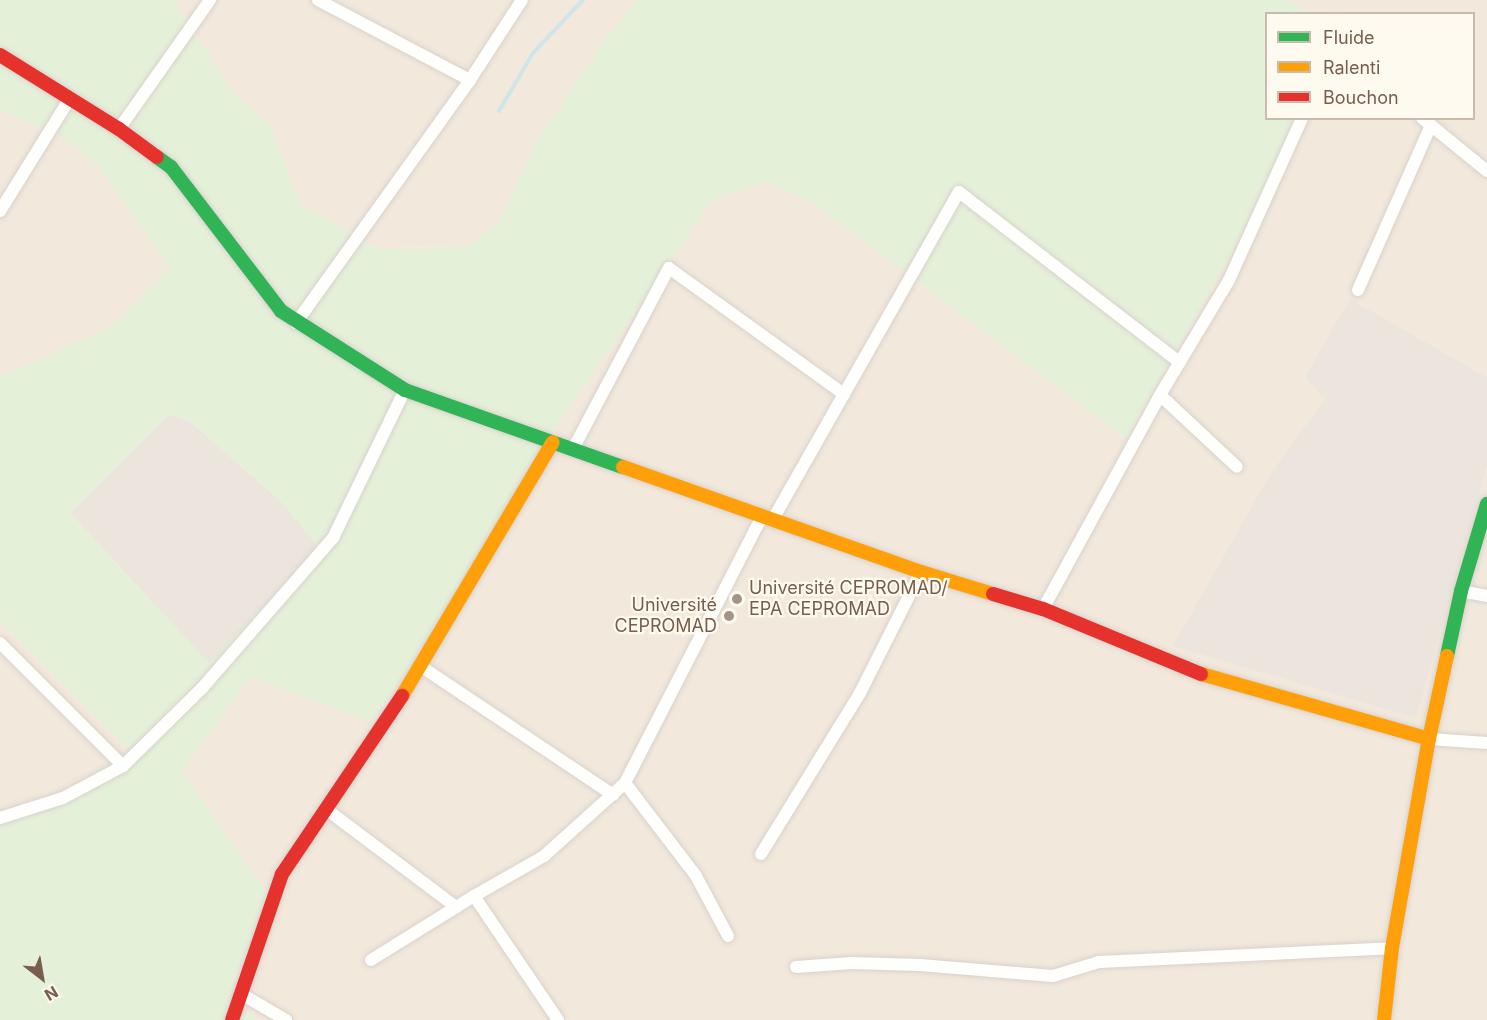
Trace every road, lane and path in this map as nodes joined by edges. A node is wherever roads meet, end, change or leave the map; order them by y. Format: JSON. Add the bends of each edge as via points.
{"nodes":[{"id":1,"x":210,"y":0,"type":"edge"},
{"id":2,"x":318,"y":0,"type":"edge"},
{"id":3,"x":522,"y":0,"type":"edge"},
{"id":4,"x":0,"y":55,"type":"edge"},
{"id":5,"x":470,"y":80,"type":"junction"},
{"id":6,"x":70,"y":98,"type":"junction"},
{"id":7,"x":1301,"y":120,"type":"edge"},
{"id":8,"x":1426,"y":122,"type":"edge"},
{"id":9,"x":118,"y":129,"type":"junction"},
{"id":10,"x":1487,"y":171,"type":"edge"},
{"id":11,"x":0,"y":211,"type":"edge"},
{"id":12,"x":1358,"y":290,"type":"dead end"},
{"id":13,"x":296,"y":323,"type":"junction"},
{"id":14,"x":1180,"y":363,"type":"junction"},
{"id":15,"x":405,"y":390,"type":"junction"},
{"id":16,"x":844,"y":394,"type":"junction"},
{"id":17,"x":1160,"y":395,"type":"junction"},
{"id":18,"x":553,"y":442,"type":"junction"},
{"id":19,"x":573,"y":449,"type":"junction"},
{"id":20,"x":1237,"y":467,"type":"dead end"},
{"id":21,"x":1487,"y":504,"type":"edge"},
{"id":22,"x":768,"y":517,"type":"junction"},
{"id":23,"x":921,"y":572,"type":"junction"},
{"id":24,"x":1461,"y":591,"type":"junction"},
{"id":25,"x":1487,"y":596,"type":"edge"},
{"id":26,"x":1043,"y":609,"type":"junction"},
{"id":27,"x":0,"y":643,"type":"edge"},
{"id":28,"x":422,"y":667,"type":"junction"},
{"id":29,"x":1429,"y":739,"type":"junction"},
{"id":30,"x":1487,"y":743,"type":"edge"},
{"id":31,"x":123,"y":766,"type":"junction"},
{"id":32,"x":625,"y":783,"type":"junction"},
{"id":33,"x":613,"y":795,"type":"junction"},
{"id":34,"x":326,"y":809,"type":"junction"},
{"id":35,"x":0,"y":818,"type":"edge"},
{"id":36,"x":761,"y":854,"type":"dead end"},
{"id":37,"x":474,"y":896,"type":"junction"},
{"id":38,"x":456,"y":907,"type":"junction"},
{"id":39,"x":728,"y":936,"type":"dead end"},
{"id":40,"x":1392,"y":948,"type":"junction"},
{"id":41,"x":371,"y":960,"type":"dead end"},
{"id":42,"x":796,"y":967,"type":"dead end"},
{"id":43,"x":243,"y":994,"type":"junction"},
{"id":44,"x":232,"y":1020,"type":"edge"},
{"id":45,"x":286,"y":1020,"type":"edge"},
{"id":46,"x":558,"y":1020,"type":"edge"},
{"id":47,"x":1384,"y":1020,"type":"edge"}],
"edges":[{"from":1,"to":9,"type":"street"},
{"from":2,"to":5,"type":"street"},
{"from":3,"to":5,"type":"street"},
{"from":4,"to":6,"type":"main road"},
{"from":5,"to":13,"type":"street"},
{"from":6,"to":9,"type":"main road"},
{"from":6,"to":11,"type":"street"},
{"from":7,"to":14,"type":"street","via":[[1229,280]]},
{"from":8,"to":10,"type":"street"},
{"from":8,"to":12,"type":"street"},
{"from":9,"to":13,"type":"main road","via":[[171,167],[281,311]]},
{"from":13,"to":15,"type":"main road"},
{"from":14,"to":16,"type":"street","via":[[959,192]]},
{"from":14,"to":17,"type":"street"},
{"from":15,"to":18,"type":"main road"},
{"from":15,"to":31,"type":"street","via":[[333,538],[203,687]]},
{"from":16,"to":19,"type":"street","via":[[669,268]]},
{"from":16,"to":22,"type":"street"},
{"from":17,"to":20,"type":"street"},
{"from":17,"to":26,"type":"street"},
{"from":18,"to":19,"type":"main road"},
{"from":18,"to":28,"type":"main road"},
{"from":19,"to":22,"type":"main road"},
{"from":21,"to":24,"type":"main road"},
{"from":22,"to":23,"type":"main road"},
{"from":22,"to":32,"type":"street"},
{"from":23,"to":26,"type":"main road"},
{"from":23,"to":36,"type":"street","via":[[860,693]]},
{"from":24,"to":25,"type":"street"},
{"from":24,"to":29,"type":"main road"},
{"from":26,"to":29,"type":"main road","via":[[1205,676]]},
{"from":27,"to":31,"type":"street"},
{"from":28,"to":33,"type":"street"},
{"from":28,"to":34,"type":"main road"},
{"from":29,"to":30,"type":"street"},
{"from":29,"to":40,"type":"main road"},
{"from":31,"to":35,"type":"street","via":[[63,798]]},
{"from":32,"to":33,"type":"street"},
{"from":32,"to":39,"type":"street","via":[[696,876]]},
{"from":33,"to":37,"type":"street","via":[[544,856]]},
{"from":34,"to":38,"type":"street"},
{"from":34,"to":43,"type":"main road","via":[[282,874]]},
{"from":37,"to":38,"type":"street"},
{"from":37,"to":46,"type":"street"},
{"from":38,"to":41,"type":"street"},
{"from":40,"to":42,"type":"street","via":[[1099,962],[1053,976],[920,965],[852,963]]},
{"from":40,"to":47,"type":"main road"},
{"from":43,"to":44,"type":"main road"},
{"from":43,"to":45,"type":"street"}]}
